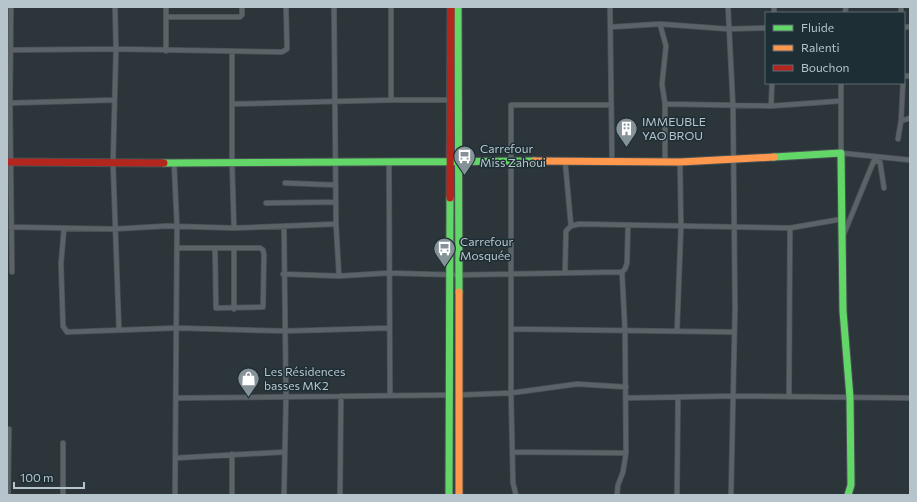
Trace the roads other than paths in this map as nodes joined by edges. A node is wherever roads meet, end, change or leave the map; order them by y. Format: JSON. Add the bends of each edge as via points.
{"nodes":[{"id":1,"x":11,"y":7,"type":"edge"},
{"id":2,"x":115,"y":7,"type":"edge"},
{"id":3,"x":166,"y":7,"type":"edge"},
{"id":4,"x":242,"y":7,"type":"edge"},
{"id":5,"x":286,"y":7,"type":"edge"},
{"id":6,"x":334,"y":7,"type":"edge"},
{"id":7,"x":391,"y":7,"type":"edge"},
{"id":8,"x":451,"y":7,"type":"edge"},
{"id":9,"x":458,"y":7,"type":"edge"},
{"id":10,"x":610,"y":7,"type":"edge"},
{"id":11,"x":728,"y":7,"type":"edge"},
{"id":12,"x":166,"y":17,"type":"junction"},
{"id":13,"x":660,"y":24,"type":"junction"},
{"id":14,"x":611,"y":27,"type":"junction"},
{"id":15,"x":765,"y":28,"type":"edge"},
{"id":16,"x":728,"y":29,"type":"junction"},
{"id":17,"x":116,"y":49,"type":"junction"},
{"id":18,"x":11,"y":50,"type":"junction"},
{"id":19,"x":166,"y":51,"type":"junction"},
{"id":20,"x":232,"y":52,"type":"junction"},
{"id":21,"x":772,"y":84,"type":"edge"},
{"id":22,"x":840,"y":84,"type":"edge"},
{"id":23,"x":903,"y":84,"type":"edge"},
{"id":24,"x":114,"y":100,"type":"junction"},
{"id":25,"x":335,"y":100,"type":"junction"},
{"id":26,"x":392,"y":100,"type":"junction"},
{"id":27,"x":451,"y":100,"type":"junction"},
{"id":28,"x":840,"y":101,"type":"junction"},
{"id":29,"x":9,"y":103,"type":"edge"},
{"id":30,"x":232,"y":104,"type":"junction"},
{"id":31,"x":665,"y":104,"type":"junction"},
{"id":32,"x":612,"y":105,"type":"junction"},
{"id":33,"x":733,"y":106,"type":"junction"},
{"id":34,"x":771,"y":106,"type":"junction"},
{"id":35,"x":910,"y":118,"type":"edge"},
{"id":36,"x":900,"y":121,"type":"junction"},
{"id":37,"x":898,"y":139,"type":"dead end"},
{"id":38,"x":841,"y":153,"type":"junction"},
{"id":39,"x":733,"y":159,"type":"junction"},
{"id":40,"x":875,"y":159,"type":"junction"},
{"id":41,"x":454,"y":160,"type":"junction"},
{"id":42,"x":510,"y":160,"type":"junction"},
{"id":43,"x":565,"y":160,"type":"junction"},
{"id":44,"x":910,"y":160,"type":"edge"},
{"id":45,"x":612,"y":161,"type":"junction"},
{"id":46,"x":8,"y":162,"type":"edge"},
{"id":47,"x":174,"y":162,"type":"junction"},
{"id":48,"x":232,"y":162,"type":"junction"},
{"id":49,"x":336,"y":162,"type":"junction"},
{"id":50,"x":389,"y":162,"type":"junction"},
{"id":51,"x":665,"y":162,"type":"junction"},
{"id":52,"x":680,"y":162,"type":"junction"},
{"id":53,"x":113,"y":163,"type":"junction"},
{"id":54,"x":285,"y":183,"type":"dead end"},
{"id":55,"x":336,"y":185,"type":"junction"},
{"id":56,"x":884,"y":188,"type":"dead end"},
{"id":57,"x":336,"y":202,"type":"junction"},
{"id":58,"x":266,"y":204,"type":"dead end"},
{"id":59,"x":842,"y":219,"type":"junction"},
{"id":60,"x":336,"y":224,"type":"junction"},
{"id":61,"x":177,"y":226,"type":"junction"},
{"id":62,"x":571,"y":226,"type":"junction"},
{"id":63,"x":628,"y":226,"type":"junction"},
{"id":64,"x":681,"y":226,"type":"junction"},
{"id":65,"x":11,"y":227,"type":"junction"},
{"id":66,"x":284,"y":227,"type":"junction"},
{"id":67,"x":734,"y":227,"type":"junction"},
{"id":68,"x":64,"y":228,"type":"junction"},
{"id":69,"x":234,"y":228,"type":"junction"},
{"id":70,"x":790,"y":228,"type":"junction"},
{"id":71,"x":114,"y":229,"type":"junction"},
{"id":72,"x":842,"y":240,"type":"junction"},
{"id":73,"x":177,"y":248,"type":"junction"},
{"id":74,"x":215,"y":248,"type":"junction"},
{"id":75,"x":234,"y":248,"type":"junction"},
{"id":76,"x":12,"y":272,"type":"dead end"},
{"id":77,"x":622,"y":272,"type":"junction"},
{"id":78,"x":389,"y":273,"type":"junction"},
{"id":79,"x":565,"y":273,"type":"junction"},
{"id":80,"x":283,"y":274,"type":"junction"},
{"id":81,"x":450,"y":274,"type":"junction"},
{"id":82,"x":511,"y":274,"type":"junction"},
{"id":83,"x":458,"y":275,"type":"junction"},
{"id":84,"x":339,"y":276,"type":"junction"},
{"id":85,"x":234,"y":309,"type":"junction"},
{"id":86,"x":177,"y":328,"type":"junction"},
{"id":87,"x":390,"y":328,"type":"junction"},
{"id":88,"x":511,"y":329,"type":"junction"},
{"id":89,"x":118,"y":330,"type":"junction"},
{"id":90,"x":625,"y":330,"type":"junction"},
{"id":91,"x":285,"y":331,"type":"junction"},
{"id":92,"x":677,"y":331,"type":"junction"},
{"id":93,"x":734,"y":332,"type":"junction"},
{"id":94,"x":626,"y":387,"type":"junction"},
{"id":95,"x":510,"y":393,"type":"junction"},
{"id":96,"x":390,"y":394,"type":"junction"},
{"id":97,"x":450,"y":395,"type":"junction"},
{"id":98,"x":458,"y":395,"type":"junction"},
{"id":99,"x":286,"y":396,"type":"junction"},
{"id":100,"x":341,"y":396,"type":"junction"},
{"id":101,"x":733,"y":396,"type":"junction"},
{"id":102,"x":678,"y":397,"type":"junction"},
{"id":103,"x":789,"y":397,"type":"junction"},
{"id":104,"x":177,"y":398,"type":"junction"},
{"id":105,"x":626,"y":398,"type":"junction"},
{"id":106,"x":850,"y":398,"type":"junction"},
{"id":107,"x":910,"y":398,"type":"edge"},
{"id":108,"x":9,"y":428,"type":"dead end"},
{"id":109,"x":63,"y":443,"type":"dead end"},
{"id":110,"x":284,"y":452,"type":"junction"},
{"id":111,"x":512,"y":452,"type":"junction"},
{"id":112,"x":626,"y":453,"type":"junction"},
{"id":113,"x":232,"y":454,"type":"junction"},
{"id":114,"x":176,"y":458,"type":"junction"},
{"id":115,"x":8,"y":495,"type":"edge"},
{"id":116,"x":62,"y":495,"type":"edge"},
{"id":117,"x":175,"y":495,"type":"edge"},
{"id":118,"x":232,"y":495,"type":"edge"},
{"id":119,"x":284,"y":495,"type":"edge"},
{"id":120,"x":340,"y":495,"type":"edge"},
{"id":121,"x":448,"y":495,"type":"edge"},
{"id":122,"x":459,"y":495,"type":"edge"},
{"id":123,"x":516,"y":495,"type":"edge"},
{"id":124,"x":617,"y":495,"type":"edge"},
{"id":125,"x":677,"y":495,"type":"edge"},
{"id":126,"x":731,"y":495,"type":"edge"},
{"id":127,"x":848,"y":495,"type":"edge"}],
"edges":[{"from":1,"to":18,"type":"street"},
{"from":2,"to":17,"type":"street"},
{"from":3,"to":12,"type":"street"},
{"from":4,"to":12,"type":"street","via":[[240,17]]},
{"from":5,"to":20,"type":"street","via":[[285,52]]},
{"from":6,"to":25,"type":"street"},
{"from":7,"to":26,"type":"street"},
{"from":8,"to":27,"type":"street"},
{"from":9,"to":41,"type":"street"},
{"from":10,"to":14,"type":"street"},
{"from":11,"to":16,"type":"street"},
{"from":12,"to":19,"type":"street"},
{"from":13,"to":14,"type":"street"},
{"from":13,"to":16,"type":"street"},
{"from":13,"to":31,"type":"street","via":[[666,46],[662,84]]},
{"from":14,"to":32,"type":"street"},
{"from":15,"to":16,"type":"street"},
{"from":16,"to":33,"type":"street"},
{"from":17,"to":18,"type":"street"},
{"from":17,"to":19,"type":"street"},
{"from":17,"to":24,"type":"street"},
{"from":18,"to":29,"type":"street"},
{"from":19,"to":20,"type":"street"},
{"from":20,"to":30,"type":"street"},
{"from":21,"to":34,"type":"street"},
{"from":22,"to":28,"type":"street"},
{"from":23,"to":36,"type":"street"},
{"from":24,"to":29,"type":"street"},
{"from":24,"to":53,"type":"street"},
{"from":25,"to":26,"type":"street"},
{"from":25,"to":30,"type":"street"},
{"from":25,"to":49,"type":"street"},
{"from":26,"to":27,"type":"street"},
{"from":27,"to":41,"type":"street"},
{"from":28,"to":34,"type":"street"},
{"from":28,"to":38,"type":"street"},
{"from":29,"to":46,"type":"street"},
{"from":30,"to":48,"type":"street"},
{"from":31,"to":33,"type":"street"},
{"from":31,"to":51,"type":"street"},
{"from":32,"to":42,"type":"street","via":[[511,105]]},
{"from":32,"to":45,"type":"street"},
{"from":33,"to":34,"type":"street"},
{"from":33,"to":39,"type":"street"},
{"from":35,"to":36,"type":"street"},
{"from":36,"to":37,"type":"street"},
{"from":38,"to":39,"type":"street"},
{"from":38,"to":40,"type":"street"},
{"from":38,"to":59,"type":"street"},
{"from":39,"to":52,"type":"street"},
{"from":39,"to":67,"type":"street"},
{"from":40,"to":44,"type":"street"},
{"from":40,"to":56,"type":"street","via":[[880,162]]},
{"from":40,"to":72,"type":"street"},
{"from":41,"to":42,"type":"street"},
{"from":41,"to":50,"type":"street"},
{"from":41,"to":81,"type":"street"},
{"from":41,"to":83,"type":"street"},
{"from":42,"to":43,"type":"street"},
{"from":42,"to":82,"type":"street"},
{"from":43,"to":45,"type":"street"},
{"from":43,"to":62,"type":"street"},
{"from":45,"to":51,"type":"street"},
{"from":46,"to":53,"type":"street"},
{"from":46,"to":65,"type":"street"},
{"from":47,"to":48,"type":"street"},
{"from":47,"to":53,"type":"street"},
{"from":47,"to":61,"type":"street"},
{"from":48,"to":49,"type":"street"},
{"from":48,"to":69,"type":"street"},
{"from":49,"to":50,"type":"street"},
{"from":49,"to":55,"type":"street"},
{"from":50,"to":78,"type":"street"},
{"from":51,"to":52,"type":"street"},
{"from":52,"to":64,"type":"street"},
{"from":53,"to":71,"type":"street"},
{"from":54,"to":55,"type":"street"},
{"from":55,"to":57,"type":"street"},
{"from":57,"to":58,"type":"street"},
{"from":57,"to":60,"type":"street"},
{"from":59,"to":70,"type":"street"},
{"from":59,"to":72,"type":"street"},
{"from":60,"to":66,"type":"street"},
{"from":60,"to":84,"type":"street"},
{"from":61,"to":69,"type":"street"},
{"from":61,"to":71,"type":"street"},
{"from":61,"to":73,"type":"street"},
{"from":62,"to":63,"type":"street"},
{"from":62,"to":79,"type":"street","via":[[566,231]]},
{"from":63,"to":64,"type":"street"},
{"from":63,"to":77,"type":"street","via":[[627,263],[626,269]]},
{"from":64,"to":67,"type":"street"},
{"from":64,"to":92,"type":"street"},
{"from":65,"to":68,"type":"street"},
{"from":65,"to":76,"type":"street"},
{"from":66,"to":69,"type":"street"},
{"from":66,"to":80,"type":"street"},
{"from":67,"to":70,"type":"street"},
{"from":67,"to":93,"type":"street"},
{"from":68,"to":71,"type":"street"},
{"from":68,"to":89,"type":"street","via":[[61,264],[64,330]]},
{"from":70,"to":103,"type":"street"},
{"from":71,"to":89,"type":"street"},
{"from":72,"to":106,"type":"street","via":[[843,311]]},
{"from":73,"to":74,"type":"street"},
{"from":73,"to":86,"type":"street"},
{"from":74,"to":75,"type":"street"},
{"from":74,"to":85,"type":"street","via":[[215,305],[218,309]]},
{"from":75,"to":85,"type":"street"},
{"from":75,"to":85,"type":"street","via":[[260,248],[264,255],[264,308]]},
{"from":77,"to":79,"type":"street"},
{"from":77,"to":90,"type":"street"},
{"from":78,"to":81,"type":"street"},
{"from":78,"to":84,"type":"street"},
{"from":78,"to":87,"type":"street"},
{"from":79,"to":82,"type":"street"},
{"from":80,"to":84,"type":"street"},
{"from":80,"to":91,"type":"street"},
{"from":81,"to":83,"type":"street"},
{"from":81,"to":97,"type":"street"},
{"from":82,"to":83,"type":"street"},
{"from":82,"to":88,"type":"street"},
{"from":83,"to":98,"type":"street"},
{"from":86,"to":89,"type":"street"},
{"from":86,"to":91,"type":"street"},
{"from":86,"to":104,"type":"street"},
{"from":87,"to":91,"type":"street"},
{"from":87,"to":96,"type":"street"},
{"from":88,"to":90,"type":"street"},
{"from":88,"to":95,"type":"street"},
{"from":90,"to":92,"type":"street"},
{"from":90,"to":94,"type":"street"},
{"from":91,"to":99,"type":"street"},
{"from":92,"to":93,"type":"street"},
{"from":93,"to":101,"type":"street"},
{"from":94,"to":95,"type":"street","via":[[577,384]]},
{"from":94,"to":105,"type":"street"},
{"from":95,"to":98,"type":"street"},
{"from":95,"to":111,"type":"street"},
{"from":96,"to":97,"type":"street"},
{"from":96,"to":100,"type":"street"},
{"from":97,"to":121,"type":"street"},
{"from":98,"to":122,"type":"street"},
{"from":99,"to":100,"type":"street"},
{"from":99,"to":104,"type":"street"},
{"from":99,"to":110,"type":"street"},
{"from":100,"to":120,"type":"street"},
{"from":101,"to":102,"type":"street"},
{"from":101,"to":103,"type":"street"},
{"from":101,"to":126,"type":"street"},
{"from":102,"to":105,"type":"street"},
{"from":102,"to":125,"type":"street"},
{"from":103,"to":106,"type":"street"},
{"from":104,"to":114,"type":"street"},
{"from":105,"to":112,"type":"street"},
{"from":106,"to":107,"type":"street"},
{"from":106,"to":127,"type":"street","via":[[851,485]]},
{"from":108,"to":115,"type":"street"},
{"from":109,"to":116,"type":"street"},
{"from":110,"to":113,"type":"street"},
{"from":110,"to":119,"type":"street"},
{"from":111,"to":112,"type":"street"},
{"from":111,"to":123,"type":"street","via":[[512,483]]},
{"from":112,"to":124,"type":"street"},
{"from":113,"to":114,"type":"street"},
{"from":113,"to":118,"type":"street"},
{"from":114,"to":117,"type":"street"}]}
